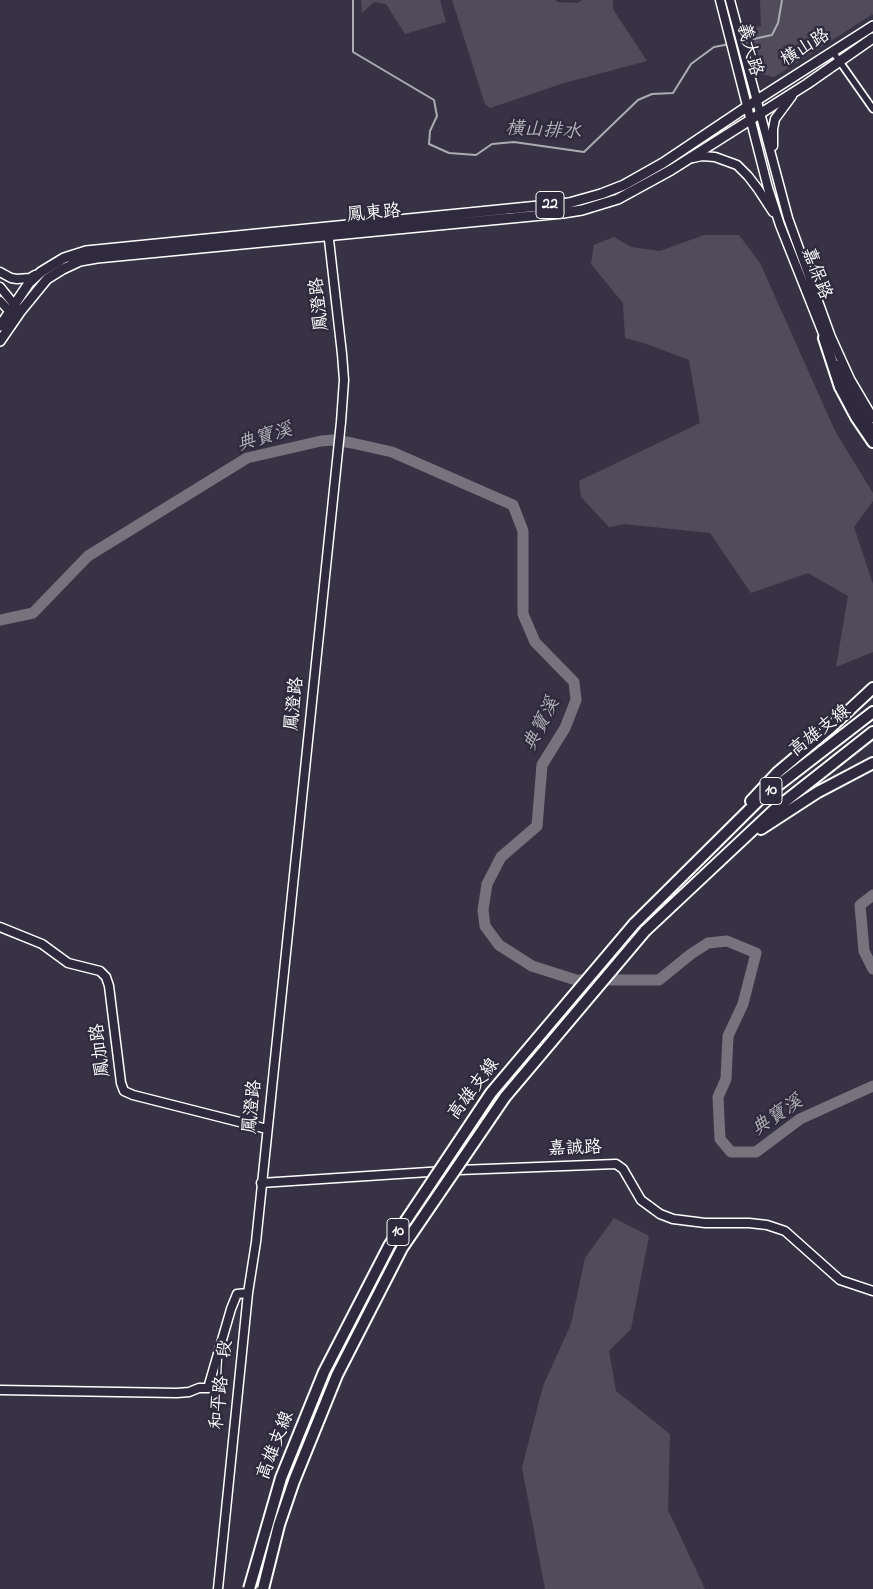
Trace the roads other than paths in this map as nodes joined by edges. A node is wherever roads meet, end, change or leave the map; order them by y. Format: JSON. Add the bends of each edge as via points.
{"nodes":[{"id":1,"x":720,"y":0,"type":"edge"},
{"id":2,"x":730,"y":0,"type":"edge"},
{"id":3,"x":873,"y":26,"type":"edge"},
{"id":4,"x":873,"y":38,"type":"edge"},
{"id":5,"x":834,"y":52,"type":"junction"},
{"id":6,"x":840,"y":60,"type":"junction"},
{"id":7,"x":806,"y":84,"type":"junction"},
{"id":8,"x":757,"y":100,"type":"junction"},
{"id":9,"x":748,"y":107,"type":"junction"},
{"id":10,"x":873,"y":109,"type":"edge"},
{"id":11,"x":760,"y":112,"type":"junction"},
{"id":12,"x":750,"y":119,"type":"junction"},
{"id":13,"x":671,"y":170,"type":"junction"},
{"id":14,"x":775,"y":171,"type":"junction"},
{"id":15,"x":514,"y":213,"type":"junction"},
{"id":16,"x":780,"y":226,"type":"junction"},
{"id":17,"x":328,"y":231,"type":"junction"},
{"id":18,"x":0,"y":272,"type":"edge"},
{"id":19,"x":42,"y":272,"type":"junction"},
{"id":20,"x":0,"y":288,"type":"edge"},
{"id":21,"x":0,"y":301,"type":"edge"},
{"id":22,"x":15,"y":311,"type":"junction"},
{"id":23,"x":0,"y":326,"type":"edge"},
{"id":24,"x":824,"y":338,"type":"junction"},
{"id":25,"x":0,"y":341,"type":"edge"},
{"id":26,"x":873,"y":418,"type":"edge"},
{"id":27,"x":873,"y":431,"type":"edge"},
{"id":28,"x":873,"y":442,"type":"edge"},
{"id":29,"x":873,"y":688,"type":"edge"},
{"id":30,"x":873,"y":712,"type":"edge"},
{"id":31,"x":873,"y":732,"type":"edge"},
{"id":32,"x":873,"y":763,"type":"edge"},
{"id":33,"x":739,"y":843,"type":"junction"},
{"id":34,"x":678,"y":881,"type":"junction"},
{"id":35,"x":0,"y":926,"type":"edge"},
{"id":36,"x":267,"y":1129,"type":"junction"},
{"id":37,"x":261,"y":1184,"type":"junction"},
{"id":38,"x":873,"y":1291,"type":"edge"},
{"id":39,"x":248,"y":1293,"type":"junction"},
{"id":40,"x":0,"y":1390,"type":"edge"},
{"id":41,"x":218,"y":1589,"type":"edge"},
{"id":42,"x":249,"y":1589,"type":"edge"},
{"id":43,"x":263,"y":1589,"type":"edge"}],
"edges":[{"from":1,"to":9,"type":"street","name":"義大路"},
{"from":2,"to":8,"type":"street","name":"義大路"},
{"from":3,"to":5,"type":"main road","name":"橫山路","number":"22"},
{"from":4,"to":6,"type":"main road","name":"橫山路","number":"22"},
{"from":5,"to":6,"type":"street"},
{"from":5,"to":8,"type":"main road","name":"橫山路","number":"22"},
{"from":6,"to":7,"type":"main road","name":"橫山路","number":"22"},
{"from":6,"to":10,"type":"street"},
{"from":7,"to":11,"type":"main road","name":"橫山路","number":"22"},
{"from":7,"to":14,"type":"street","via":[[788,100],[775,119],[772,139]]},
{"from":8,"to":9,"type":"main road","name":"鳳東路","number":"22"},
{"from":8,"to":11,"type":"street","name":"義大路"},
{"from":9,"to":12,"type":"street","name":"義大路"},
{"from":9,"to":15,"type":"main road","name":"鳳東路","number":"22","via":[[624,185],[568,203]]},
{"from":11,"to":12,"type":"main road","name":"鳳東路","number":"22"},
{"from":11,"to":14,"type":"street","name":"嘉保路"},
{"from":12,"to":13,"type":"main road","name":"鳳東路","number":"22"},
{"from":12,"to":16,"type":"street","name":"嘉保路"},
{"from":13,"to":15,"type":"main road","name":"鳳東路","number":"22","via":[[618,199],[582,210]]},
{"from":13,"to":16,"type":"street","via":[[695,157],[730,161],[748,176]]},
{"from":14,"to":26,"type":"street","name":"嘉保路","via":[[788,218],[831,337]]},
{"from":15,"to":17,"type":"main road","name":"鳳東路","number":"22"},
{"from":16,"to":24,"type":"street","name":"嘉保路"},
{"from":17,"to":19,"type":"main road","name":"鳳東路","number":"22","via":[[86,251],[64,258]]},
{"from":17,"to":22,"type":"main road","name":"鳳東路","number":"22","via":[[80,261],[47,279]]},
{"from":17,"to":36,"type":"street","name":"鳳澄路","via":[[344,380]]},
{"from":18,"to":19,"type":"street","via":[[17,279],[30,278]]},
{"from":19,"to":22,"type":"main road","name":"鳳東路","number":"22","via":[[30,283]]},
{"from":20,"to":22,"type":"street"},
{"from":21,"to":22,"type":"street"},
{"from":22,"to":23,"type":"main road","name":"鳳東路","number":"22"},
{"from":22,"to":25,"type":"main road","name":"鳳東路","number":"22"},
{"from":24,"to":27,"type":"street","name":"嘉保路","via":[[853,399]]},
{"from":24,"to":28,"type":"highway","via":[[840,387]]},
{"from":29,"to":34,"type":"highway","via":[[770,779]]},
{"from":30,"to":34,"type":"highway","name":"高雄支線","number":"10","via":[[759,800]]},
{"from":31,"to":33,"type":"highway","name":"高雄支線","number":"10","via":[[774,810]]},
{"from":32,"to":33,"type":"highway","via":[[818,792]]},
{"from":33,"to":43,"type":"highway","name":"高雄支線","number":"10","bridge":true,"via":[[645,931],[505,1096],[402,1248],[326,1402],[279,1525]]},
{"from":34,"to":42,"type":"highway","name":"高雄支線","number":"10","bridge":true,"via":[[634,924],[490,1093],[389,1246],[324,1372],[281,1478]]},
{"from":35,"to":36,"type":"street","name":"鳳加路","via":[[42,944],[68,963],[100,971],[106,977],[124,1091]]},
{"from":36,"to":37,"type":"street","name":"鳳澄路"},
{"from":37,"to":38,"type":"street","name":"嘉誠路","via":[[459,1170],[616,1164],[623,1169],[641,1200],[660,1214],[705,1223],[767,1225],[784,1231],[840,1280]]},
{"from":37,"to":39,"type":"street","name":"和平路一段"},
{"from":39,"to":40,"type":"street","via":[[237,1294],[230,1309],[208,1388],[177,1394]]},
{"from":39,"to":41,"type":"street","name":"和平路一段"}]}
